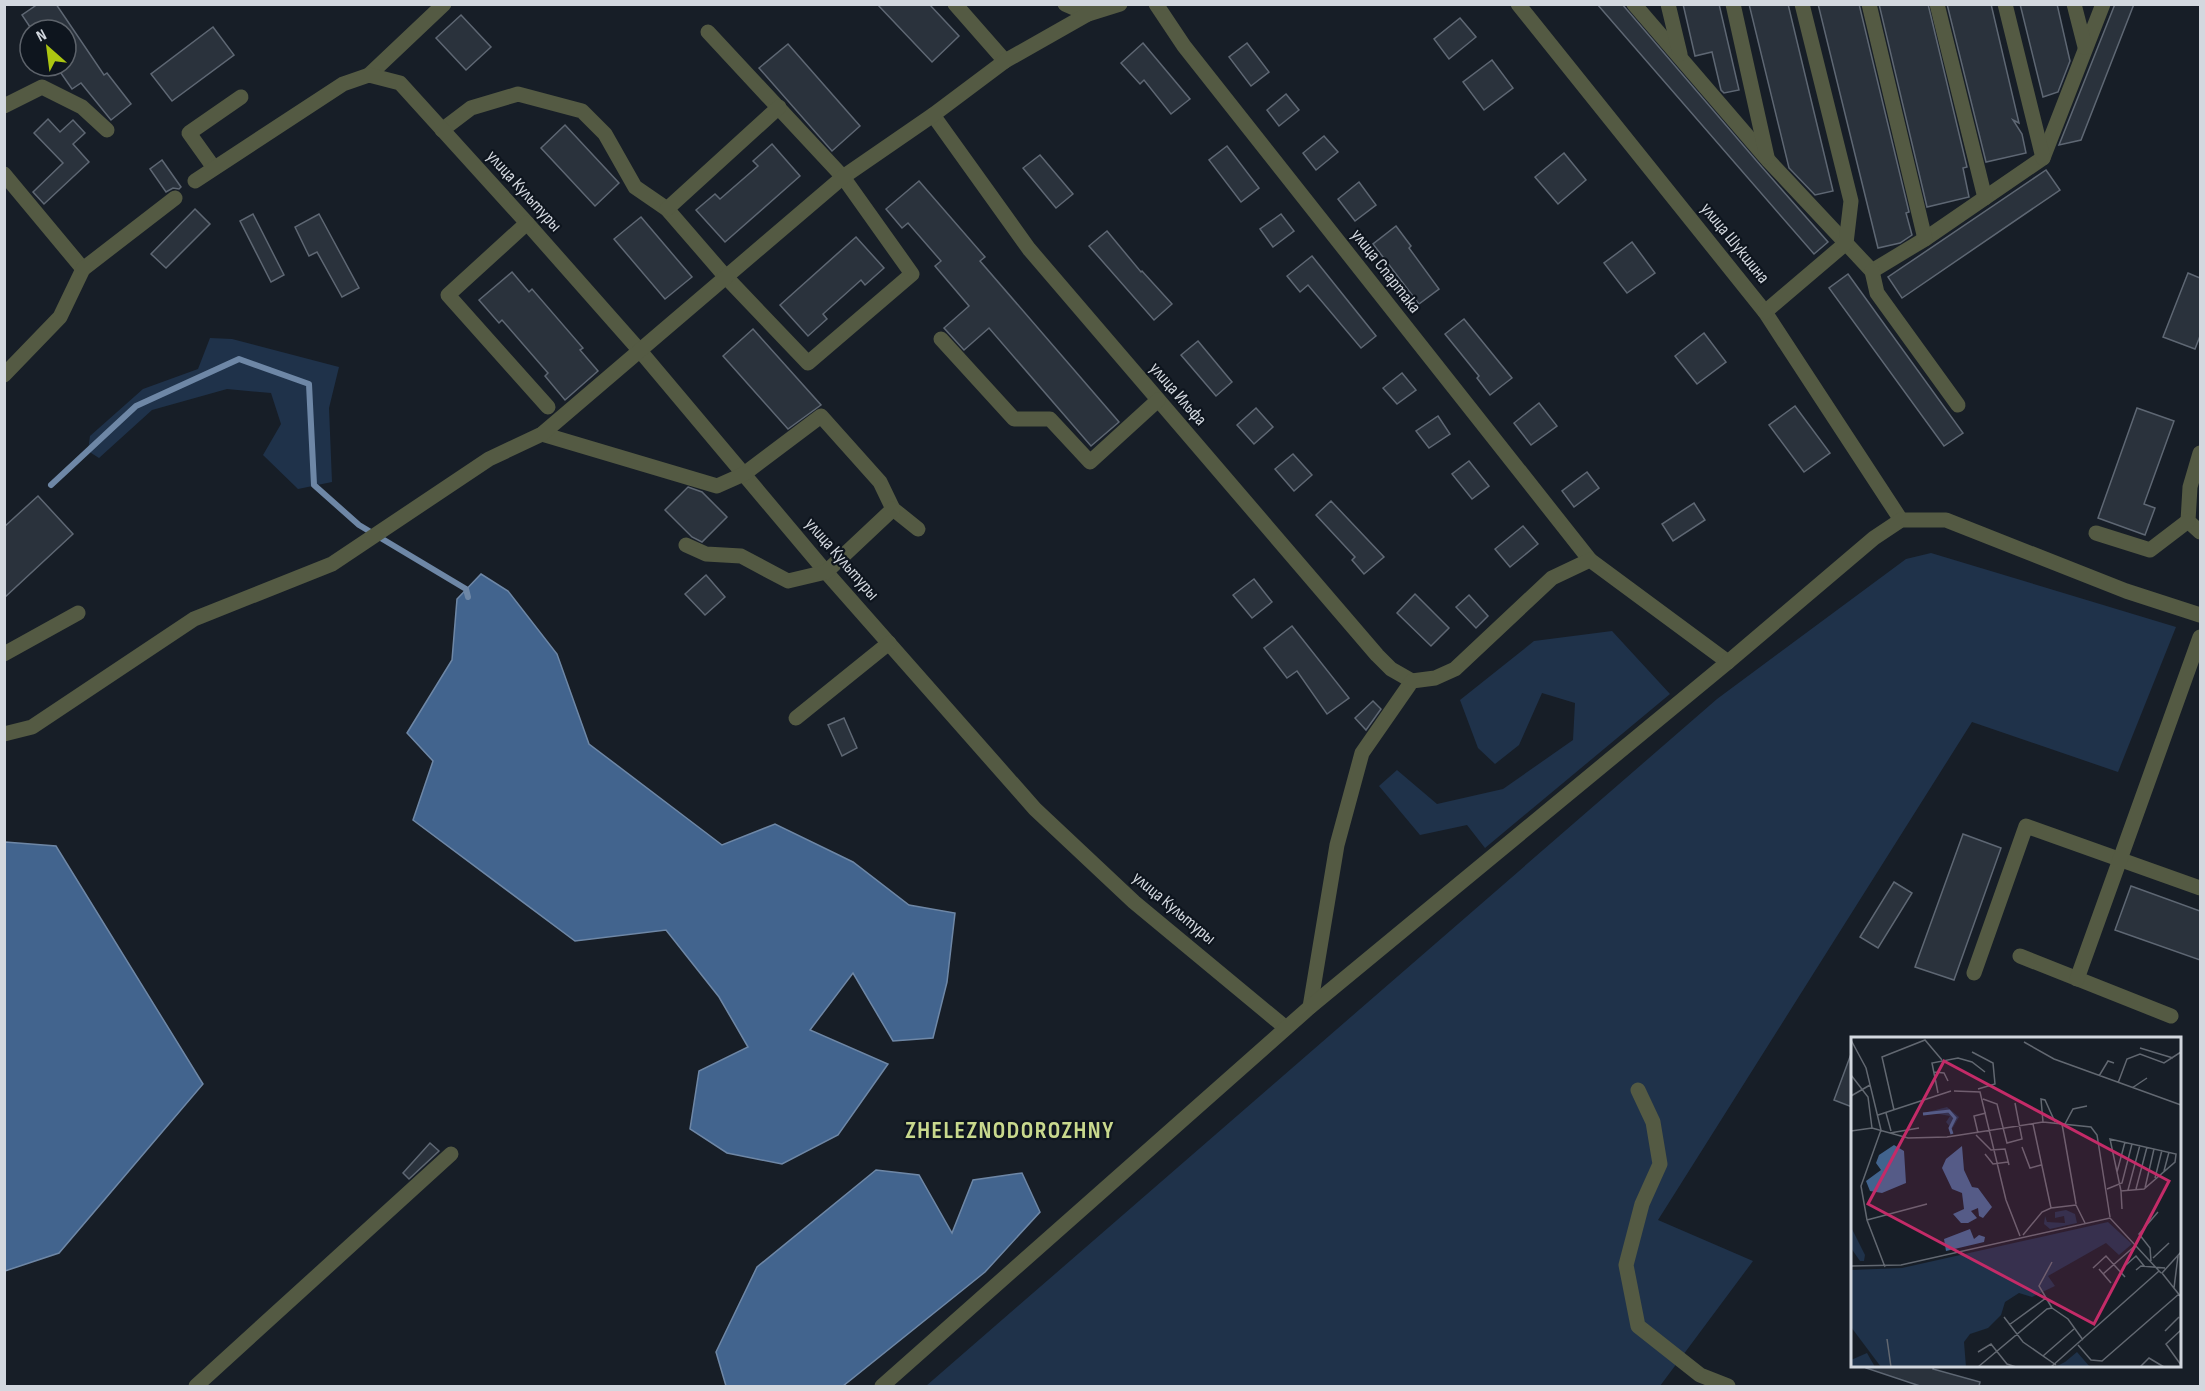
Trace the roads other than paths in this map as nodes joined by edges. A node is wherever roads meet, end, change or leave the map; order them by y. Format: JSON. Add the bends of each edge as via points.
{"nodes":[{"id":1,"x":444,"y":4,"type":"edge"},
{"id":2,"x":955,"y":4,"type":"edge"},
{"id":3,"x":1065,"y":4,"type":"edge"},
{"id":4,"x":1120,"y":4,"type":"edge"},
{"id":5,"x":1156,"y":4,"type":"edge"},
{"id":6,"x":1518,"y":4,"type":"edge"},
{"id":7,"x":1634,"y":4,"type":"edge"},
{"id":8,"x":1668,"y":4,"type":"edge"},
{"id":9,"x":1733,"y":4,"type":"edge"},
{"id":10,"x":1802,"y":4,"type":"edge"},
{"id":11,"x":1869,"y":4,"type":"edge"},
{"id":12,"x":1937,"y":4,"type":"edge"},
{"id":13,"x":2005,"y":4,"type":"edge"},
{"id":14,"x":2074,"y":4,"type":"edge"},
{"id":15,"x":2103,"y":4,"type":"edge"},
{"id":16,"x":1088,"y":14,"type":"junction"},
{"id":17,"x":708,"y":32,"type":"dead end"},
{"id":18,"x":2085,"y":46,"type":"junction"},
{"id":19,"x":1680,"y":57,"type":"junction"},
{"id":20,"x":1005,"y":61,"type":"junction"},
{"id":21,"x":369,"y":75,"type":"junction"},
{"id":22,"x":241,"y":98,"type":"dead end"},
{"id":23,"x":4,"y":106,"type":"edge"},
{"id":24,"x":779,"y":107,"type":"junction"},
{"id":25,"x":933,"y":115,"type":"junction"},
{"id":26,"x":107,"y":130,"type":"dead end"},
{"id":27,"x":442,"y":130,"type":"junction"},
{"id":28,"x":2043,"y":158,"type":"junction"},
{"id":29,"x":1768,"y":160,"type":"junction"},
{"id":30,"x":214,"y":168,"type":"junction"},
{"id":31,"x":4,"y":174,"type":"edge"},
{"id":32,"x":843,"y":177,"type":"junction"},
{"id":33,"x":195,"y":181,"type":"dead end"},
{"id":34,"x":175,"y":198,"type":"dead end"},
{"id":35,"x":1985,"y":198,"type":"junction"},
{"id":36,"x":667,"y":209,"type":"junction"},
{"id":37,"x":527,"y":223,"type":"junction"},
{"id":38,"x":1925,"y":238,"type":"junction"},
{"id":39,"x":1846,"y":243,"type":"junction"},
{"id":40,"x":82,"y":269,"type":"junction"},
{"id":41,"x":1872,"y":271,"type":"junction"},
{"id":42,"x":725,"y":276,"type":"junction"},
{"id":43,"x":1765,"y":312,"type":"junction"},
{"id":44,"x":941,"y":339,"type":"dead end"},
{"id":45,"x":641,"y":352,"type":"junction"},
{"id":46,"x":4,"y":375,"type":"edge"},
{"id":47,"x":1158,"y":400,"type":"junction"},
{"id":48,"x":1958,"y":405,"type":"dead end"},
{"id":49,"x":548,"y":407,"type":"dead end"},
{"id":50,"x":542,"y":434,"type":"junction"},
{"id":51,"x":2200,"y":453,"type":"edge"},
{"id":52,"x":744,"y":474,"type":"junction"},
{"id":53,"x":893,"y":509,"type":"junction"},
{"id":54,"x":1901,"y":520,"type":"junction"},
{"id":55,"x":2188,"y":521,"type":"junction"},
{"id":56,"x":918,"y":529,"type":"dead end"},
{"id":57,"x":2200,"y":532,"type":"edge"},
{"id":58,"x":2096,"y":533,"type":"dead end"},
{"id":59,"x":686,"y":545,"type":"dead end"},
{"id":60,"x":1590,"y":560,"type":"junction"},
{"id":61,"x":826,"y":572,"type":"junction"},
{"id":62,"x":78,"y":613,"type":"dead end"},
{"id":63,"x":2200,"y":615,"type":"edge"},
{"id":64,"x":2200,"y":637,"type":"edge"},
{"id":65,"x":889,"y":643,"type":"junction"},
{"id":66,"x":4,"y":654,"type":"edge"},
{"id":67,"x":1728,"y":662,"type":"junction"},
{"id":68,"x":1412,"y":681,"type":"junction"},
{"id":69,"x":796,"y":718,"type":"dead end"},
{"id":70,"x":4,"y":734,"type":"edge"},
{"id":71,"x":2120,"y":858,"type":"junction"},
{"id":72,"x":2200,"y":888,"type":"edge"},
{"id":73,"x":2020,"y":957,"type":"dead end"},
{"id":74,"x":1974,"y":973,"type":"dead end"},
{"id":75,"x":2077,"y":979,"type":"junction"},
{"id":76,"x":1310,"y":1007,"type":"junction"},
{"id":77,"x":2171,"y":1016,"type":"dead end"},
{"id":78,"x":1286,"y":1028,"type":"junction"},
{"id":79,"x":1638,"y":1090,"type":"dead end"},
{"id":80,"x":451,"y":1154,"type":"dead end"},
{"id":81,"x":196,"y":1386,"type":"edge"},
{"id":82,"x":882,"y":1386,"type":"edge"},
{"id":83,"x":1728,"y":1386,"type":"edge"}],
"edges":[{"from":1,"to":21,"type":"street"},
{"from":2,"to":20,"type":"street"},
{"from":3,"to":16,"type":"street"},
{"from":4,"to":16,"type":"street"},
{"from":5,"to":60,"type":"street","name":"улица Спартака","via":[[1191,55]]},
{"from":6,"to":43,"type":"street","name":"улица Шукшина"},
{"from":7,"to":19,"type":"street"},
{"from":8,"to":19,"type":"street"},
{"from":9,"to":29,"type":"street"},
{"from":10,"to":39,"type":"street","via":[[1851,201]]},
{"from":11,"to":38,"type":"street"},
{"from":12,"to":35,"type":"street"},
{"from":13,"to":28,"type":"street"},
{"from":14,"to":18,"type":"street"},
{"from":15,"to":18,"type":"street"},
{"from":16,"to":20,"type":"street"},
{"from":17,"to":24,"type":"street"},
{"from":18,"to":28,"type":"street"},
{"from":19,"to":29,"type":"street"},
{"from":20,"to":25,"type":"street"},
{"from":21,"to":27,"type":"street","name":"улица Культуры","via":[[400,83]]},
{"from":21,"to":30,"type":"street","via":[[343,84]]},
{"from":22,"to":30,"type":"street","via":[[189,133]]},
{"from":23,"to":26,"type":"street","via":[[42,87],[82,107]]},
{"from":24,"to":32,"type":"street"},
{"from":24,"to":36,"type":"street"},
{"from":25,"to":32,"type":"street"},
{"from":25,"to":47,"type":"street","name":"улица Ильфа","via":[[1029,249]]},
{"from":27,"to":36,"type":"street","via":[[471,108],[518,94],[582,111],[605,134],[635,187]]},
{"from":27,"to":37,"type":"street","name":"улица Культуры"},
{"from":28,"to":35,"type":"street"},
{"from":29,"to":39,"type":"street"},
{"from":30,"to":33,"type":"street"},
{"from":31,"to":40,"type":"street"},
{"from":32,"to":42,"type":"street"},
{"from":32,"to":42,"type":"street","via":[[912,274],[808,363]]},
{"from":34,"to":40,"type":"street"},
{"from":35,"to":38,"type":"street"},
{"from":36,"to":42,"type":"street"},
{"from":37,"to":45,"type":"street","name":"улица Культуры"},
{"from":37,"to":49,"type":"street","via":[[448,295]]},
{"from":38,"to":41,"type":"street"},
{"from":39,"to":41,"type":"street"},
{"from":39,"to":43,"type":"street"},
{"from":40,"to":46,"type":"street","via":[[60,317]]},
{"from":41,"to":48,"type":"street","via":[[1877,293]]},
{"from":42,"to":45,"type":"street"},
{"from":43,"to":54,"type":"street","name":"улица Шукшина"},
{"from":44,"to":47,"type":"street","via":[[1014,419],[1050,419],[1090,462]]},
{"from":45,"to":50,"type":"street"},
{"from":45,"to":52,"type":"street","name":"улица Культуры"},
{"from":47,"to":68,"type":"street","name":"улица Ильфа","via":[[1377,655]]},
{"from":50,"to":52,"type":"street","via":[[717,486]]},
{"from":50,"to":70,"type":"street","via":[[489,459],[332,564],[194,619],[32,727]]},
{"from":51,"to":55,"type":"street","via":[[2190,487]]},
{"from":52,"to":53,"type":"street","via":[[821,417],[880,482]]},
{"from":52,"to":61,"type":"street","name":"улица Культуры"},
{"from":53,"to":56,"type":"street"},
{"from":53,"to":61,"type":"street"},
{"from":54,"to":63,"type":"street","via":[[1946,520],[2126,591]]},
{"from":54,"to":67,"type":"street","via":[[1874,538]]},
{"from":55,"to":57,"type":"street"},
{"from":55,"to":58,"type":"street","via":[[2150,550]]},
{"from":59,"to":61,"type":"street","via":[[706,554],[741,556],[788,580]]},
{"from":60,"to":67,"type":"street","name":"улица Спартака"},
{"from":60,"to":68,"type":"street","via":[[1552,578],[1455,669],[1435,678]]},
{"from":61,"to":65,"type":"street","name":"улица Культуры"},
{"from":62,"to":66,"type":"street"},
{"from":64,"to":71,"type":"street"},
{"from":65,"to":69,"type":"street"},
{"from":65,"to":78,"type":"street","name":"улица Культуры","via":[[1035,809],[1134,902]]},
{"from":67,"to":76,"type":"street"},
{"from":68,"to":76,"type":"street","via":[[1362,753],[1337,845]]},
{"from":71,"to":72,"type":"street"},
{"from":71,"to":74,"type":"street","via":[[2026,826]]},
{"from":71,"to":75,"type":"street"},
{"from":73,"to":75,"type":"street"},
{"from":75,"to":77,"type":"street"},
{"from":76,"to":78,"type":"street"},
{"from":78,"to":82,"type":"street"},
{"from":79,"to":83,"type":"street","via":[[1653,1122],[1660,1164],[1642,1204],[1626,1265],[1638,1326],[1700,1375]]},
{"from":80,"to":81,"type":"street"}]}
